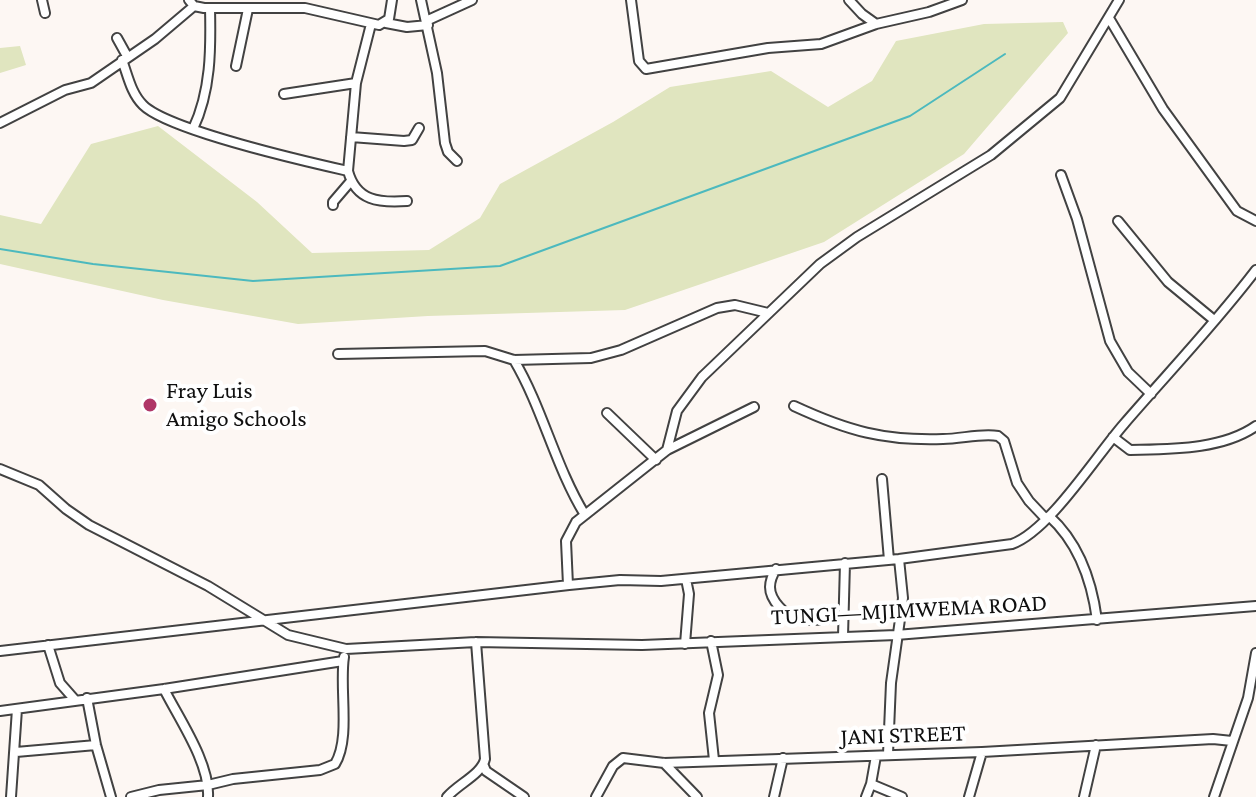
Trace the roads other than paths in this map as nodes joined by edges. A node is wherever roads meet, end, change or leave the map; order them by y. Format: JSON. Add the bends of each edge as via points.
{"nodes":[{"id":1,"x":42,"y":0,"type":"edge"},
{"id":2,"x":392,"y":0,"type":"edge"},
{"id":3,"x":421,"y":0,"type":"edge"},
{"id":4,"x":472,"y":0,"type":"edge"},
{"id":5,"x":631,"y":0,"type":"edge"},
{"id":6,"x":962,"y":0,"type":"edge"},
{"id":7,"x":1119,"y":0,"type":"edge"},
{"id":8,"x":852,"y":1,"type":"edge"},
{"id":9,"x":191,"y":3,"type":"edge"},
{"id":10,"x":210,"y":8,"type":"junction"},
{"id":11,"x":248,"y":9,"type":"junction"},
{"id":12,"x":45,"y":13,"type":"dead end"},
{"id":13,"x":1109,"y":18,"type":"junction"},
{"id":14,"x":386,"y":23,"type":"junction"},
{"id":15,"x":427,"y":23,"type":"junction"},
{"id":16,"x":371,"y":24,"type":"junction"},
{"id":17,"x":876,"y":24,"type":"junction"},
{"id":18,"x":117,"y":38,"type":"dead end"},
{"id":19,"x":124,"y":58,"type":"junction"},
{"id":20,"x":236,"y":66,"type":"dead end"},
{"id":21,"x":356,"y":83,"type":"junction"},
{"id":22,"x":284,"y":94,"type":"dead end"},
{"id":23,"x":0,"y":123,"type":"edge"},
{"id":24,"x":419,"y":128,"type":"dead end"},
{"id":25,"x":193,"y":129,"type":"junction"},
{"id":26,"x":351,"y":137,"type":"junction"},
{"id":27,"x":457,"y":161,"type":"dead end"},
{"id":28,"x":348,"y":171,"type":"junction"},
{"id":29,"x":1061,"y":175,"type":"dead end"},
{"id":30,"x":351,"y":181,"type":"junction"},
{"id":31,"x":407,"y":201,"type":"dead end"},
{"id":32,"x":333,"y":205,"type":"dead end"},
{"id":33,"x":1118,"y":221,"type":"dead end"},
{"id":34,"x":1256,"y":221,"type":"edge"},
{"id":35,"x":1256,"y":270,"type":"edge"},
{"id":36,"x":768,"y":313,"type":"junction"},
{"id":37,"x":1214,"y":320,"type":"junction"},
{"id":38,"x":338,"y":354,"type":"dead end"},
{"id":39,"x":514,"y":360,"type":"junction"},
{"id":40,"x":1151,"y":394,"type":"junction"},
{"id":41,"x":794,"y":406,"type":"dead end"},
{"id":42,"x":754,"y":407,"type":"dead end"},
{"id":43,"x":607,"y":413,"type":"dead end"},
{"id":44,"x":1256,"y":426,"type":"edge"},
{"id":45,"x":1113,"y":437,"type":"junction"},
{"id":46,"x":667,"y":450,"type":"junction"},
{"id":47,"x":656,"y":460,"type":"junction"},
{"id":48,"x":0,"y":469,"type":"edge"},
{"id":49,"x":882,"y":479,"type":"dead end"},
{"id":50,"x":585,"y":515,"type":"junction"},
{"id":51,"x":1048,"y":518,"type":"junction"},
{"id":52,"x":894,"y":559,"type":"junction"},
{"id":53,"x":845,"y":563,"type":"junction"},
{"id":54,"x":776,"y":569,"type":"junction"},
{"id":55,"x":686,"y":579,"type":"junction"},
{"id":56,"x":568,"y":585,"type":"junction"},
{"id":57,"x":1256,"y":606,"type":"edge"},
{"id":58,"x":1256,"y":612,"type":"edge"},
{"id":59,"x":843,"y":618,"type":"junction"},
{"id":60,"x":259,"y":619,"type":"junction"},
{"id":61,"x":1097,"y":620,"type":"junction"},
{"id":62,"x":896,"y":635,"type":"junction"},
{"id":63,"x":843,"y":636,"type":"junction"},
{"id":64,"x":98,"y":639,"type":"junction"},
{"id":65,"x":711,"y":641,"type":"junction"},
{"id":66,"x":476,"y":642,"type":"junction"},
{"id":67,"x":685,"y":644,"type":"junction"},
{"id":68,"x":48,"y":645,"type":"junction"},
{"id":69,"x":0,"y":649,"type":"edge"},
{"id":70,"x":346,"y":649,"type":"junction"},
{"id":71,"x":1256,"y":653,"type":"edge"},
{"id":72,"x":343,"y":661,"type":"junction"},
{"id":73,"x":164,"y":689,"type":"junction"},
{"id":74,"x":87,"y":698,"type":"junction"},
{"id":75,"x":75,"y":700,"type":"junction"},
{"id":76,"x":17,"y":709,"type":"junction"},
{"id":77,"x":0,"y":711,"type":"edge"},
{"id":78,"x":1232,"y":741,"type":"junction"},
{"id":79,"x":96,"y":745,"type":"junction"},
{"id":80,"x":1096,"y":745,"type":"junction"},
{"id":81,"x":16,"y":752,"type":"junction"},
{"id":82,"x":982,"y":752,"type":"junction"},
{"id":83,"x":888,"y":754,"type":"junction"},
{"id":84,"x":876,"y":756,"type":"junction"},
{"id":85,"x":783,"y":758,"type":"junction"},
{"id":86,"x":714,"y":760,"type":"junction"},
{"id":87,"x":664,"y":763,"type":"junction"},
{"id":88,"x":484,"y":766,"type":"junction"},
{"id":89,"x":871,"y":784,"type":"junction"},
{"id":90,"x":208,"y":785,"type":"junction"},
{"id":91,"x":11,"y":797,"type":"edge"},
{"id":92,"x":111,"y":797,"type":"edge"},
{"id":93,"x":131,"y":797,"type":"edge"},
{"id":94,"x":208,"y":797,"type":"edge"},
{"id":95,"x":447,"y":797,"type":"edge"},
{"id":96,"x":524,"y":797,"type":"edge"},
{"id":97,"x":596,"y":797,"type":"edge"},
{"id":98,"x":697,"y":797,"type":"edge"},
{"id":99,"x":774,"y":797,"type":"edge"},
{"id":100,"x":866,"y":797,"type":"edge"},
{"id":101,"x":902,"y":797,"type":"edge"},
{"id":102,"x":969,"y":797,"type":"edge"},
{"id":103,"x":1084,"y":797,"type":"edge"},
{"id":104,"x":1214,"y":797,"type":"edge"}],
"edges":[{"from":1,"to":12,"type":"street"},
{"from":2,"to":14,"type":"street"},
{"from":3,"to":15,"type":"street"},
{"from":4,"to":15,"type":"street"},
{"from":5,"to":17,"type":"street","via":[[639,61],[646,69],[821,44]]},
{"from":6,"to":17,"type":"street"},
{"from":7,"to":13,"type":"street"},
{"from":8,"to":17,"type":"street"},
{"from":9,"to":10,"type":"street"},
{"from":9,"to":19,"type":"street","via":[[155,39]]},
{"from":10,"to":11,"type":"street"},
{"from":10,"to":25,"type":"street","via":[[208,79]]},
{"from":11,"to":16,"type":"street","via":[[305,8]]},
{"from":11,"to":20,"type":"street"},
{"from":13,"to":34,"type":"street","via":[[1163,109],[1237,211]]},
{"from":13,"to":36,"type":"street","via":[[1060,98],[991,155],[832,255]]},
{"from":14,"to":15,"type":"street"},
{"from":14,"to":16,"type":"street"},
{"from":15,"to":27,"type":"street","via":[[445,143]]},
{"from":16,"to":21,"type":"street"},
{"from":18,"to":19,"type":"street"},
{"from":19,"to":23,"type":"street","via":[[91,83],[65,90]]},
{"from":19,"to":25,"type":"street","via":[[141,103]]},
{"from":21,"to":22,"type":"street"},
{"from":21,"to":26,"type":"street"},
{"from":24,"to":26,"type":"street","via":[[412,140]]},
{"from":25,"to":28,"type":"street"},
{"from":26,"to":28,"type":"street"},
{"from":28,"to":30,"type":"street"},
{"from":29,"to":40,"type":"street","via":[[1110,341],[1128,372]]},
{"from":30,"to":31,"type":"street","via":[[370,200]]},
{"from":30,"to":32,"type":"street"},
{"from":33,"to":37,"type":"street","via":[[1168,282]]},
{"from":35,"to":37,"type":"street"},
{"from":36,"to":39,"type":"street","via":[[727,305],[604,356]]},
{"from":36,"to":46,"type":"street","via":[[688,395],[671,428]]},
{"from":37,"to":40,"type":"street"},
{"from":38,"to":39,"type":"street","via":[[485,351]]},
{"from":39,"to":50,"type":"street"},
{"from":40,"to":45,"type":"street"},
{"from":41,"to":51,"type":"street","via":[[882,437],[998,436],[1021,490]]},
{"from":42,"to":46,"type":"street"},
{"from":43,"to":47,"type":"street"},
{"from":44,"to":45,"type":"street","via":[[1226,441],[1130,450]]},
{"from":45,"to":51,"type":"street"},
{"from":46,"to":47,"type":"street"},
{"from":47,"to":50,"type":"street"},
{"from":48,"to":60,"type":"street","name":"TUNGI—MJIMWEMA ROAD","via":[[39,485],[89,525],[208,586]]},
{"from":49,"to":52,"type":"street"},
{"from":50,"to":56,"type":"street","via":[[568,533]]},
{"from":51,"to":52,"type":"street","via":[[1027,539],[1012,544]]},
{"from":51,"to":61,"type":"street","via":[[1066,536],[1088,575]]},
{"from":52,"to":53,"type":"street"},
{"from":52,"to":62,"type":"street","via":[[903,598]]},
{"from":53,"to":54,"type":"street"},
{"from":53,"to":59,"type":"street"},
{"from":54,"to":55,"type":"street"},
{"from":54,"to":59,"type":"street","via":[[770,591],[788,614],[797,619]]},
{"from":55,"to":56,"type":"street"},
{"from":55,"to":67,"type":"street"},
{"from":56,"to":60,"type":"street"},
{"from":57,"to":58,"type":"street"},
{"from":57,"to":61,"type":"street","name":"TUNGI—MJIMWEMA ROAD"},
{"from":59,"to":63,"type":"street"},
{"from":60,"to":64,"type":"street"},
{"from":60,"to":70,"type":"street","name":"TUNGI—MJIMWEMA ROAD","via":[[288,635]]},
{"from":61,"to":62,"type":"street","name":"TUNGI—MJIMWEMA ROAD"},
{"from":62,"to":63,"type":"street","name":"TUNGI—MJIMWEMA ROAD"},
{"from":62,"to":83,"type":"street"},
{"from":63,"to":65,"type":"street","name":"TUNGI—MJIMWEMA ROAD"},
{"from":64,"to":68,"type":"street"},
{"from":64,"to":69,"type":"street"},
{"from":65,"to":67,"type":"street","name":"TUNGI—MJIMWEMA ROAD"},
{"from":65,"to":86,"type":"street","via":[[718,675],[709,713]]},
{"from":66,"to":67,"type":"street","name":"TUNGI—MJIMWEMA ROAD"},
{"from":66,"to":70,"type":"street","name":"TUNGI—MJIMWEMA ROAD"},
{"from":66,"to":88,"type":"street"},
{"from":68,"to":69,"type":"street"},
{"from":68,"to":75,"type":"street","via":[[60,683]]},
{"from":70,"to":72,"type":"street"},
{"from":71,"to":78,"type":"street","via":[[1248,698]]},
{"from":72,"to":73,"type":"street"},
{"from":72,"to":90,"type":"street","via":[[342,736],[335,764]]},
{"from":73,"to":74,"type":"street"},
{"from":73,"to":90,"type":"street"},
{"from":74,"to":75,"type":"street"},
{"from":74,"to":79,"type":"street"},
{"from":75,"to":76,"type":"street"},
{"from":76,"to":77,"type":"street"},
{"from":76,"to":81,"type":"street"},
{"from":78,"to":80,"type":"street","name":"JANI STREET"},
{"from":78,"to":104,"type":"street"},
{"from":79,"to":81,"type":"street"},
{"from":79,"to":92,"type":"street"},
{"from":80,"to":82,"type":"street","name":"JANI STREET"},
{"from":80,"to":103,"type":"street"},
{"from":81,"to":91,"type":"street"},
{"from":82,"to":83,"type":"street","name":"JANI STREET"},
{"from":82,"to":102,"type":"street"},
{"from":83,"to":84,"type":"street","name":"JANI STREET"},
{"from":84,"to":85,"type":"street","name":"JANI STREET"},
{"from":84,"to":89,"type":"street"},
{"from":85,"to":86,"type":"street","name":"JANI STREET"},
{"from":85,"to":99,"type":"street"},
{"from":86,"to":87,"type":"street","name":"JANI STREET"},
{"from":87,"to":97,"type":"street","name":"JANI STREET","via":[[623,758]]},
{"from":87,"to":98,"type":"street"},
{"from":88,"to":95,"type":"street"},
{"from":88,"to":96,"type":"street"},
{"from":89,"to":100,"type":"street"},
{"from":89,"to":101,"type":"street"},
{"from":90,"to":93,"type":"street"},
{"from":90,"to":94,"type":"street"}]}
